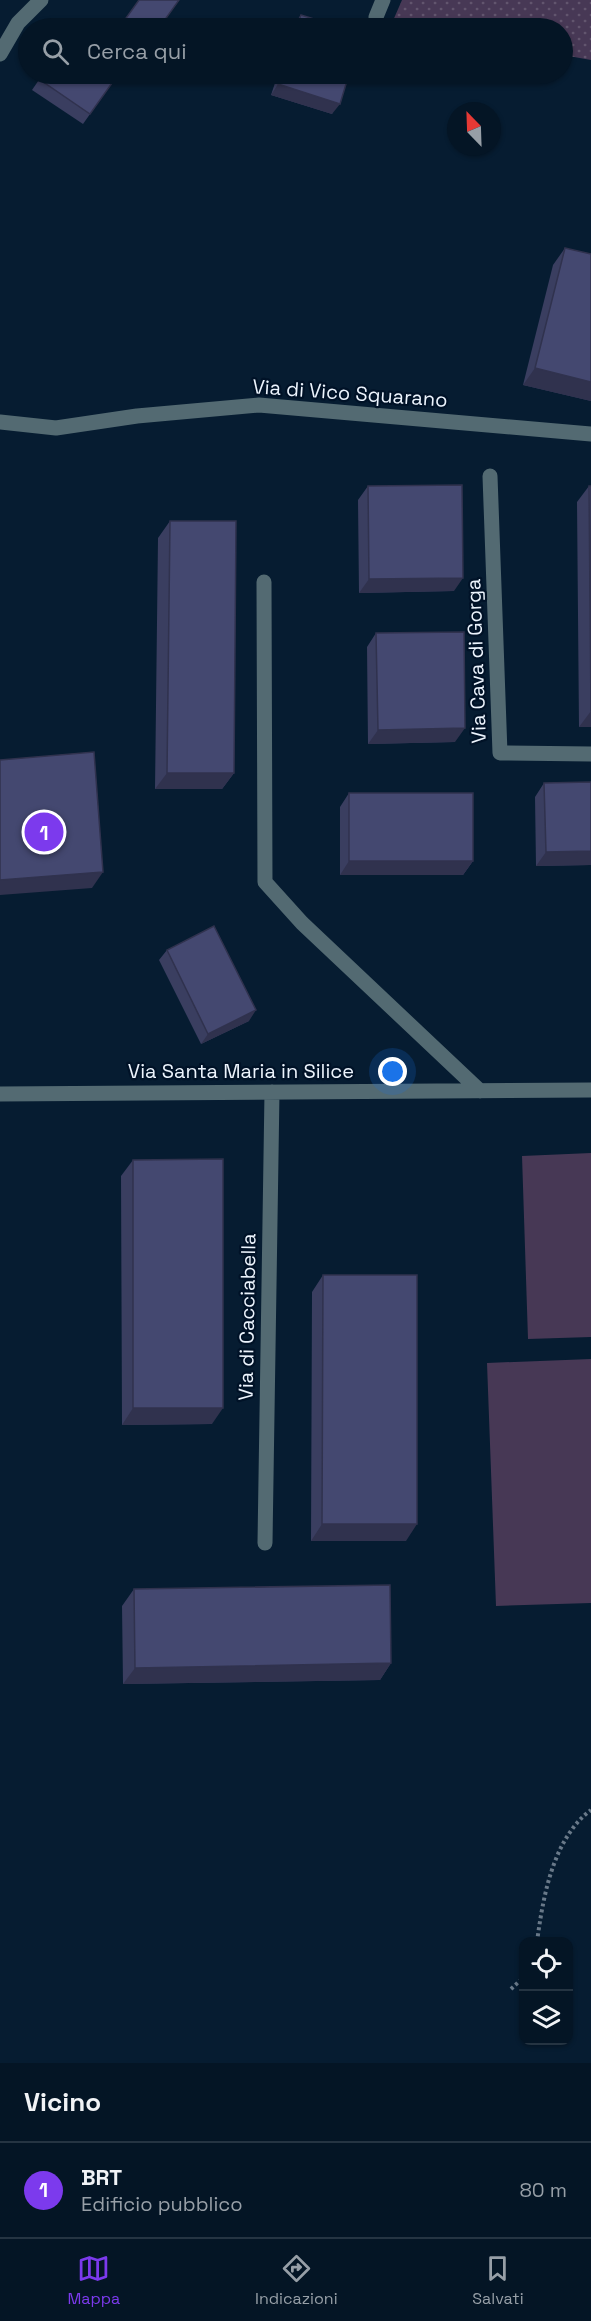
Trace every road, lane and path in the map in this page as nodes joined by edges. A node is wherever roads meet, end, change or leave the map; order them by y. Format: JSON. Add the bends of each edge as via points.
{"nodes":[{"id":1,"x":41,"y":0,"type":"edge"},
{"id":2,"x":383,"y":0,"type":"edge"},
{"id":3,"x":376,"y":17,"type":"dead end"},
{"id":4,"x":23,"y":18,"type":"edge"},
{"id":5,"x":18,"y":23,"type":"edge"},
{"id":6,"x":0,"y":54,"type":"edge"},
{"id":7,"x":0,"y":422,"type":"edge"},
{"id":8,"x":591,"y":434,"type":"edge"},
{"id":9,"x":490,"y":476,"type":"dead end"},
{"id":10,"x":264,"y":582,"type":"dead end"},
{"id":11,"x":591,"y":754,"type":"edge"},
{"id":12,"x":591,"y":1090,"type":"edge"},
{"id":13,"x":480,"y":1091,"type":"junction"},
{"id":14,"x":272,"y":1092,"type":"junction"},
{"id":15,"x":0,"y":1094,"type":"edge"},
{"id":16,"x":265,"y":1543,"type":"dead end"},
{"id":17,"x":591,"y":1810,"type":"edge"},
{"id":18,"x":538,"y":1937,"type":"edge"},
{"id":19,"x":519,"y":1982,"type":"edge"},
{"id":20,"x":511,"y":1989,"type":"dead end"}],
"edges":[{"from":1,"to":4,"type":"street"},
{"from":2,"to":3,"type":"street"},
{"from":5,"to":6,"type":"street"},
{"from":7,"to":8,"type":"street","name":"Via di Vico Squarano","via":[[56,428],[259,405]]},
{"from":9,"to":11,"type":"street","name":"Via Cava di Gorga","via":[[500,753]]},
{"from":10,"to":13,"type":"street","via":[[265,882],[302,923]]},
{"from":12,"to":13,"type":"street","name":"Via Santa Maria in Silice"},
{"from":13,"to":14,"type":"street","name":"Via Santa Maria in Silice"},
{"from":14,"to":15,"type":"street","name":"Via Santa Maria in Silice"},
{"from":14,"to":16,"type":"street","name":"Via di Cacciabella"},
{"from":17,"to":18,"type":"path","via":[[578,1820],[558,1852]]},
{"from":19,"to":20,"type":"path"}]}
